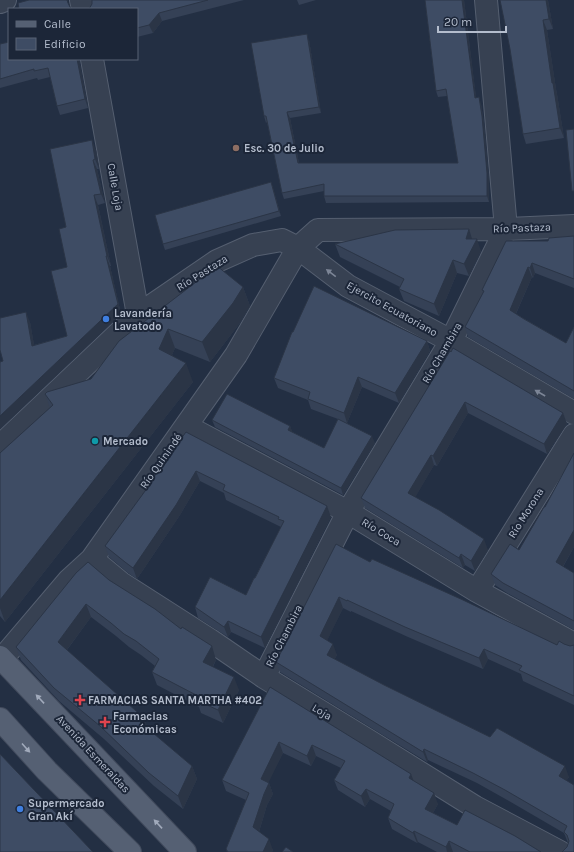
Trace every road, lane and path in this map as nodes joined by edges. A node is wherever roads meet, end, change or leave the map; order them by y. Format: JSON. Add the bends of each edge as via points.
{"nodes":[{"id":1,"x":5,"y":0,"type":"edge"},
{"id":2,"x":486,"y":0,"type":"edge"},
{"id":3,"x":0,"y":2,"type":"edge"},
{"id":4,"x":92,"y":60,"type":"edge"},
{"id":5,"x":574,"y":226,"type":"edge"},
{"id":6,"x":506,"y":229,"type":"junction"},
{"id":7,"x":298,"y":248,"type":"junction"},
{"id":8,"x":138,"y":315,"type":"junction"},
{"id":9,"x":451,"y":341,"type":"junction"},
{"id":10,"x":574,"y":413,"type":"edge"},
{"id":11,"x":186,"y":426,"type":"junction"},
{"id":12,"x":574,"y":435,"type":"edge"},
{"id":13,"x":0,"y":446,"type":"edge"},
{"id":14,"x":348,"y":512,"type":"junction"},
{"id":15,"x":92,"y":560,"type":"junction"},
{"id":16,"x":477,"y":591,"type":"junction"},
{"id":17,"x":574,"y":644,"type":"edge"},
{"id":18,"x":1,"y":658,"type":"edge"},
{"id":19,"x":264,"y":677,"type":"junction"},
{"id":20,"x":0,"y":719,"type":"edge"},
{"id":21,"x":130,"y":852,"type":"edge"},
{"id":22,"x":185,"y":852,"type":"edge"},
{"id":23,"x":560,"y":852,"type":"edge"}],
"edges":[{"from":1,"to":3,"type":"street"},
{"from":2,"to":6,"type":"street"},
{"from":4,"to":8,"type":"street","name":"Calle Loja"},
{"from":5,"to":6,"type":"street","name":"Río Pastaza"},
{"from":6,"to":7,"type":"street","name":"Río Pastaza","via":[[318,230]]},
{"from":6,"to":9,"type":"street","name":"Río Chambira"},
{"from":7,"to":8,"type":"street","name":"Río Pastaza","via":[[282,240],[253,245],[217,261]]},
{"from":9,"to":7,"type":"street","name":"Ejercito Ecuatoriano","one_way":true,"via":[[348,286]]},
{"from":7,"to":11,"type":"street","name":"Río Quinindé","via":[[236,355]]},
{"from":8,"to":13,"type":"street","name":"Río Pastaza"},
{"from":10,"to":9,"type":"street","name":"Ejercito Ecuatoriano","one_way":true},
{"from":9,"to":14,"type":"street","name":"Río Chambira"},
{"from":11,"to":14,"type":"street","name":"Río Coca"},
{"from":11,"to":15,"type":"street","name":"Río Quinindé"},
{"from":12,"to":16,"type":"street","name":"Río Morona"},
{"from":14,"to":16,"type":"street","name":"Río Coca"},
{"from":14,"to":19,"type":"street","name":"Río Chambira"},
{"from":15,"to":18,"type":"street","name":"Río Quinindé","via":[[69,580]]},
{"from":15,"to":19,"type":"street","name":"Loja","via":[[121,583]]},
{"from":16,"to":17,"type":"street","name":"Río Coca"},
{"from":22,"to":18,"type":"main road","name":"Avenida Esmeraldas","one_way":true},
{"from":19,"to":23,"type":"street","name":"Loja","via":[[475,807]]},
{"from":20,"to":21,"type":"main road","one_way":true,"via":[[47,771]]}]}
